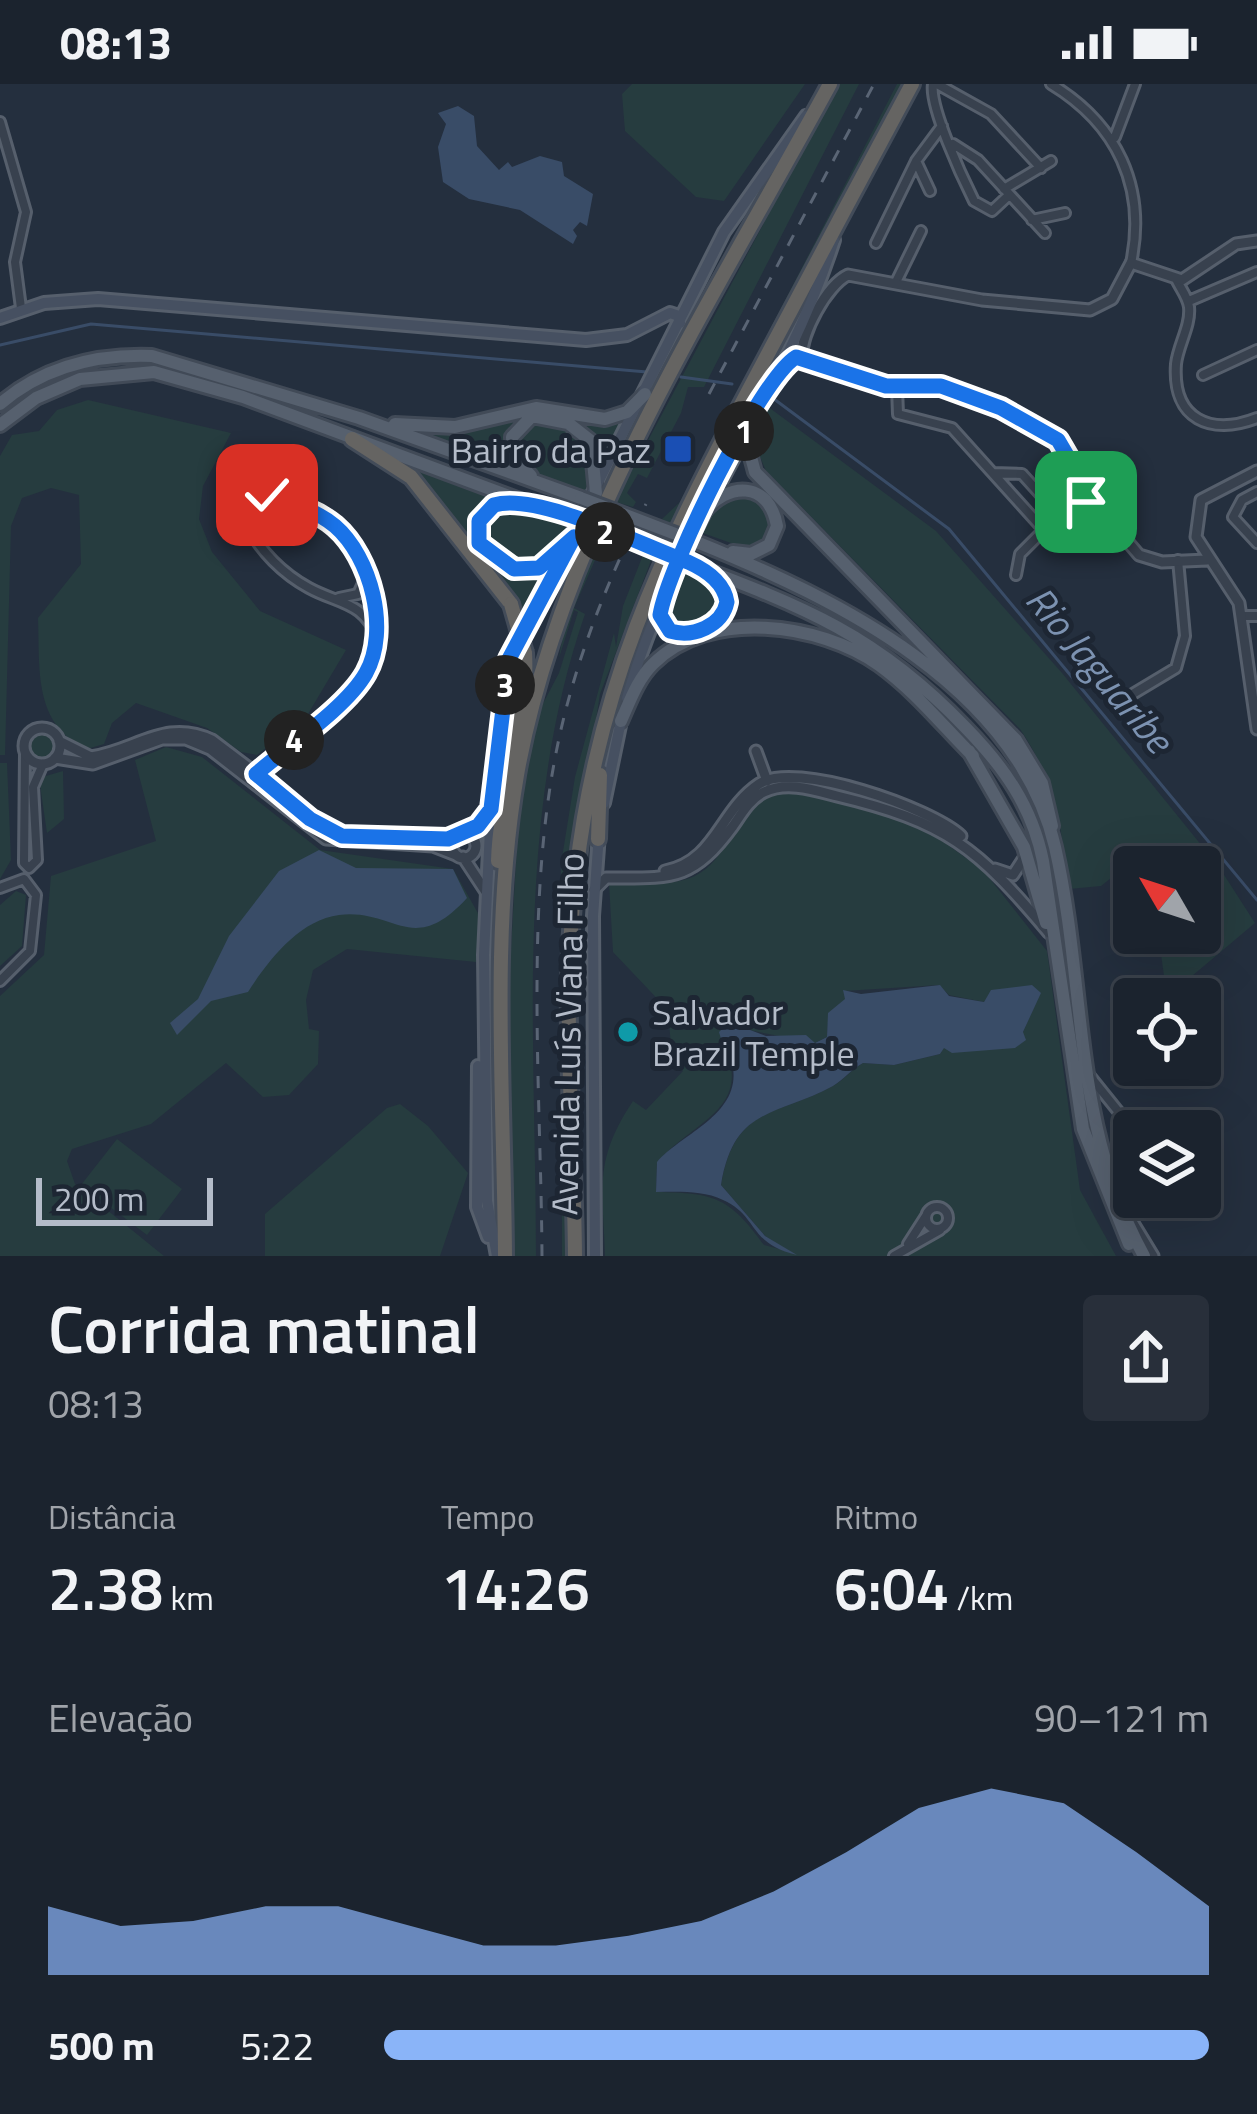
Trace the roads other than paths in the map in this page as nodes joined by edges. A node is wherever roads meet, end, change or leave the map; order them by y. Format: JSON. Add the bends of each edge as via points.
{"nodes":[{"id":1,"x":830,"y":84,"type":"edge"},
{"id":2,"x":912,"y":84,"type":"edge"},
{"id":3,"x":935,"y":84,"type":"edge"},
{"id":4,"x":1052,"y":84,"type":"edge"},
{"id":5,"x":1135,"y":84,"type":"edge"},
{"id":6,"x":0,"y":122,"type":"edge"},
{"id":7,"x":942,"y":126,"type":"junction"},
{"id":8,"x":1114,"y":139,"type":"junction"},
{"id":9,"x":952,"y":144,"type":"junction"},
{"id":10,"x":916,"y":161,"type":"junction"},
{"id":11,"x":1051,"y":161,"type":"dead end"},
{"id":12,"x":1041,"y":168,"type":"junction"},
{"id":13,"x":930,"y":190,"type":"dead end"},
{"id":14,"x":1006,"y":192,"type":"junction"},
{"id":15,"x":992,"y":211,"type":"junction"},
{"id":16,"x":1022,"y":211,"type":"junction"},
{"id":17,"x":1066,"y":213,"type":"dead end"},
{"id":18,"x":842,"y":214,"type":"junction"},
{"id":19,"x":1032,"y":220,"type":"junction"},
{"id":20,"x":921,"y":231,"type":"dead end"},
{"id":21,"x":1046,"y":233,"type":"dead end"},
{"id":22,"x":1257,"y":241,"type":"edge"},
{"id":23,"x":876,"y":243,"type":"dead end"},
{"id":24,"x":1131,"y":263,"type":"junction"},
{"id":25,"x":1257,"y":272,"type":"edge"},
{"id":26,"x":1177,"y":281,"type":"junction"},
{"id":27,"x":896,"y":282,"type":"junction"},
{"id":28,"x":1189,"y":302,"type":"junction"},
{"id":29,"x":21,"y":308,"type":"junction"},
{"id":30,"x":0,"y":319,"type":"edge"},
{"id":31,"x":680,"y":324,"type":"junction"},
{"id":32,"x":1257,"y":350,"type":"edge"},
{"id":33,"x":795,"y":354,"type":"junction"},
{"id":34,"x":769,"y":375,"type":"junction"},
{"id":35,"x":1203,"y":375,"type":"dead end"},
{"id":36,"x":897,"y":388,"type":"junction"},
{"id":37,"x":645,"y":393,"type":"junction"},
{"id":38,"x":752,"y":400,"type":"junction"},
{"id":39,"x":0,"y":404,"type":"edge"},
{"id":40,"x":359,"y":418,"type":"junction"},
{"id":41,"x":1257,"y":418,"type":"edge"},
{"id":42,"x":0,"y":425,"type":"edge"},
{"id":43,"x":352,"y":439,"type":"junction"},
{"id":44,"x":713,"y":456,"type":"junction"},
{"id":45,"x":1257,"y":471,"type":"edge"},
{"id":46,"x":993,"y":473,"type":"junction"},
{"id":47,"x":548,"y":486,"type":"junction"},
{"id":48,"x":1257,"y":492,"type":"edge"},
{"id":49,"x":1089,"y":493,"type":"junction"},
{"id":50,"x":588,"y":495,"type":"junction"},
{"id":51,"x":543,"y":508,"type":"junction"},
{"id":52,"x":700,"y":515,"type":"junction"},
{"id":53,"x":1070,"y":527,"type":"junction"},
{"id":54,"x":1044,"y":530,"type":"junction"},
{"id":55,"x":574,"y":537,"type":"junction"},
{"id":56,"x":1257,"y":542,"type":"edge"},
{"id":57,"x":704,"y":545,"type":"junction"},
{"id":58,"x":1199,"y":548,"type":"junction"},
{"id":59,"x":1207,"y":560,"type":"junction"},
{"id":60,"x":1176,"y":561,"type":"junction"},
{"id":61,"x":694,"y":565,"type":"junction"},
{"id":62,"x":366,"y":575,"type":"junction"},
{"id":63,"x":1016,"y":575,"type":"dead end"},
{"id":64,"x":664,"y":593,"type":"junction"},
{"id":65,"x":331,"y":598,"type":"junction"},
{"id":66,"x":1242,"y":616,"type":"junction"},
{"id":67,"x":1257,"y":616,"type":"edge"},
{"id":68,"x":376,"y":638,"type":"junction"},
{"id":69,"x":1076,"y":647,"type":"dead end"},
{"id":70,"x":925,"y":685,"type":"junction"},
{"id":71,"x":621,"y":721,"type":"junction"},
{"id":72,"x":1256,"y":721,"type":"edge"},
{"id":73,"x":600,"y":734,"type":"junction"},
{"id":74,"x":59,"y":741,"type":"junction"},
{"id":75,"x":756,"y":752,"type":"dead end"},
{"id":76,"x":25,"y":754,"type":"junction"},
{"id":77,"x":973,"y":756,"type":"junction"},
{"id":78,"x":55,"y":758,"type":"junction"},
{"id":79,"x":43,"y":764,"type":"junction"},
{"id":80,"x":253,"y":777,"type":"junction"},
{"id":81,"x":765,"y":786,"type":"junction"},
{"id":82,"x":491,"y":809,"type":"junction"},
{"id":83,"x":461,"y":835,"type":"junction"},
{"id":84,"x":1054,"y":845,"type":"junction"},
{"id":85,"x":598,"y":847,"type":"junction"},
{"id":86,"x":1024,"y":847,"type":"junction"},
{"id":87,"x":26,"y":854,"type":"junction"},
{"id":88,"x":459,"y":856,"type":"junction"},
{"id":89,"x":35,"y":866,"type":"junction"},
{"id":90,"x":0,"y":888,"type":"edge"},
{"id":91,"x":594,"y":890,"type":"junction"},
{"id":92,"x":36,"y":895,"type":"junction"},
{"id":93,"x":488,"y":903,"type":"junction"},
{"id":94,"x":1049,"y":933,"type":"junction"},
{"id":95,"x":1057,"y":952,"type":"junction"},
{"id":96,"x":503,"y":965,"type":"junction"},
{"id":97,"x":0,"y":981,"type":"edge"},
{"id":98,"x":1082,"y":1064,"type":"junction"},
{"id":99,"x":1107,"y":1098,"type":"junction"},
{"id":100,"x":1089,"y":1104,"type":"junction"},
{"id":101,"x":1117,"y":1110,"type":"edge"},
{"id":102,"x":1113,"y":1182,"type":"edge"},
{"id":103,"x":927,"y":1214,"type":"junction"},
{"id":104,"x":1125,"y":1218,"type":"edge"},
{"id":105,"x":1134,"y":1218,"type":"edge"},
{"id":106,"x":942,"y":1228,"type":"junction"},
{"id":107,"x":908,"y":1245,"type":"junction"},
{"id":108,"x":499,"y":1256,"type":"edge"},
{"id":109,"x":575,"y":1256,"type":"edge"},
{"id":110,"x":596,"y":1256,"type":"edge"},
{"id":111,"x":895,"y":1256,"type":"edge"},
{"id":112,"x":1140,"y":1256,"type":"edge"}],
"edges":[{"from":1,"to":31,"type":"main road","name":"Avenida Luís Viana Filho","via":[[740,205]]},
{"from":1,"to":96,"type":"highway","name":"Avenida Luís Viana Filho","via":[[590,536],[547,652],[513,803]]},
{"from":2,"to":18,"type":"highway","name":"Avenida Luís Viana Filho"},
{"from":3,"to":7,"type":"street","via":[[931,104]]},
{"from":3,"to":12,"type":"street","via":[[991,114]]},
{"from":4,"to":8,"type":"street"},
{"from":5,"to":8,"type":"street"},
{"from":6,"to":29,"type":"street","via":[[26,212],[15,262]]},
{"from":7,"to":9,"type":"street"},
{"from":7,"to":10,"type":"street"},
{"from":8,"to":24,"type":"street","via":[[1136,200]]},
{"from":9,"to":14,"type":"street"},
{"from":9,"to":15,"type":"street","via":[[971,197]]},
{"from":10,"to":13,"type":"street"},
{"from":10,"to":23,"type":"street"},
{"from":11,"to":12,"type":"street"},
{"from":12,"to":14,"type":"street"},
{"from":14,"to":15,"type":"street"},
{"from":14,"to":16,"type":"street"},
{"from":15,"to":16,"type":"street"},
{"from":16,"to":19,"type":"street"},
{"from":17,"to":19,"type":"street"},
{"from":18,"to":33,"type":"main road","name":"Avenida Luís Viana Filho"},
{"from":18,"to":34,"type":"highway","name":"Avenida Luís Viana Filho"},
{"from":19,"to":21,"type":"street"},
{"from":20,"to":27,"type":"street"},
{"from":22,"to":26,"type":"street","via":[[1233,246]]},
{"from":24,"to":26,"type":"street"},
{"from":24,"to":27,"type":"street","via":[[1119,292],[1090,310]]},
{"from":25,"to":28,"type":"street"},
{"from":26,"to":28,"type":"street"},
{"from":27,"to":33,"type":"street","via":[[841,277]]},
{"from":28,"to":41,"type":"street","via":[[1176,371],[1184,407],[1214,428]]},
{"from":29,"to":30,"type":"main road"},
{"from":29,"to":31,"type":"main road","via":[[98,299],[606,340],[670,313]]},
{"from":31,"to":37,"type":"main road","name":"Avenida Luís Viana Filho"},
{"from":32,"to":35,"type":"street"},
{"from":33,"to":34,"type":"main road","name":"Avenida Luís Viana Filho"},
{"from":33,"to":36,"type":"street"},
{"from":34,"to":38,"type":"highway","name":"Avenida Luís Viana Filho"},
{"from":36,"to":46,"type":"street","via":[[898,414],[946,424]]},
{"from":36,"to":49,"type":"street","via":[[941,386],[1036,426],[1063,445]]},
{"from":37,"to":40,"type":"main road","via":[[627,412],[605,419],[536,408],[439,428]]},
{"from":37,"to":50,"type":"main road","name":"Avenida Luís Viana Filho"},
{"from":38,"to":44,"type":"highway","name":"Avenida Luís Viana Filho"},
{"from":38,"to":52,"type":"main road","name":"Avenida Luís Viana Filho"},
{"from":38,"to":84,"type":"main road","via":[[754,472],[1016,740],[1042,783]]},
{"from":39,"to":40,"type":"main road","via":[[56,369],[125,355],[206,368]]},
{"from":40,"to":47,"type":"main road"},
{"from":42,"to":43,"type":"main road","via":[[80,379],[128,371],[180,376]]},
{"from":43,"to":51,"type":"main road"},
{"from":43,"to":96,"type":"highway","bridge":true,"via":[[411,477],[511,604],[526,688],[499,838]]},
{"from":44,"to":52,"type":"highway"},
{"from":44,"to":73,"type":"highway","name":"Avenida Luís Viana Filho","via":[[649,584]]},
{"from":45,"to":58,"type":"street","via":[[1200,501]]},
{"from":46,"to":53,"type":"street","via":[[1022,474]]},
{"from":46,"to":54,"type":"street"},
{"from":47,"to":50,"type":"main road"},
{"from":47,"to":50,"type":"main road","via":[[513,457],[512,437],[532,416],[552,417],[586,436],[594,450]]},
{"from":48,"to":56,"type":"street","via":[[1233,517]]},
{"from":49,"to":53,"type":"street","via":[[1082,519]]},
{"from":49,"to":60,"type":"street","via":[[1132,549]]},
{"from":50,"to":55,"type":"main road","name":"Avenida Luís Viana Filho"},
{"from":50,"to":57,"type":"main road","bridge":true},
{"from":51,"to":55,"type":"main road","via":[[494,505],[479,521],[479,543],[495,559],[532,571]]},
{"from":51,"to":61,"type":"main road","bridge":true},
{"from":52,"to":57,"type":"main road","via":[[722,492],[740,488],[758,494],[777,519],[773,540],[758,553]]},
{"from":52,"to":64,"type":"main road","name":"Avenida Luís Viana Filho"},
{"from":53,"to":54,"type":"street"},
{"from":54,"to":63,"type":"street","via":[[1020,554]]},
{"from":55,"to":82,"type":"main road","name":"Avenida Luís Viana Filho","via":[[509,659]]},
{"from":57,"to":84,"type":"main road","via":[[836,602],[920,658],[1000,741]]},
{"from":58,"to":59,"type":"street"},
{"from":58,"to":60,"type":"street"},
{"from":59,"to":60,"type":"street"},
{"from":59,"to":66,"type":"street","via":[[1236,595]]},
{"from":60,"to":69,"type":"street","via":[[1185,636],[1176,668],[1121,701]]},
{"from":61,"to":64,"type":"main road","via":[[725,592],[718,622],[670,631],[660,615]]},
{"from":61,"to":70,"type":"main road","via":[[853,632]]},
{"from":62,"to":65,"type":"street","via":[[354,597]]},
{"from":62,"to":65,"type":"street","via":[[325,519],[267,495],[251,502],[245,521],[262,548],[293,578]]},
{"from":62,"to":68,"type":"street"},
{"from":64,"to":71,"type":"main road","name":"Avenida Luís Viana Filho"},
{"from":65,"to":68,"type":"street","via":[[364,611]]},
{"from":66,"to":67,"type":"street"},
{"from":66,"to":72,"type":"street"},
{"from":68,"to":80,"type":"street","via":[[361,680]]},
{"from":70,"to":77,"type":"main road"},
{"from":70,"to":95,"type":"main road","via":[[1022,799],[1039,842]]},
{"from":71,"to":77,"type":"main road","via":[[649,668],[675,649],[727,632],[793,629],[880,666]]},
{"from":71,"to":85,"type":"main road","name":"Avenida Luís Viana Filho"},
{"from":73,"to":85,"type":"highway"},
{"from":73,"to":109,"type":"highway","name":"Avenida Luís Viana Filho","via":[[572,919]]},
{"from":74,"to":76,"type":"street","via":[[37,728],[25,739]]},
{"from":74,"to":78,"type":"street"},
{"from":74,"to":80,"type":"street","via":[[91,757],[161,732],[188,731],[212,740]]},
{"from":75,"to":81,"type":"street"},
{"from":76,"to":79,"type":"street"},
{"from":76,"to":87,"type":"street"},
{"from":77,"to":86,"type":"main road"},
{"from":78,"to":79,"type":"street"},
{"from":78,"to":80,"type":"street","via":[[93,764],[162,739],[186,739]]},
{"from":79,"to":89,"type":"street","via":[[33,787]]},
{"from":80,"to":83,"type":"street","via":[[336,834]]},
{"from":80,"to":88,"type":"street","via":[[326,838],[433,846]]},
{"from":81,"to":85,"type":"street","via":[[683,868],[614,874]]},
{"from":81,"to":86,"type":"street","via":[[796,778],[924,812],[1008,877],[1022,868]]},
{"from":81,"to":91,"type":"street","via":[[695,870],[606,878]]},
{"from":81,"to":94,"type":"street","via":[[806,788],[938,827]]},
{"from":82,"to":83,"type":"street"},
{"from":82,"to":93,"type":"main road","name":"Avenida Luís Viana Filho"},
{"from":83,"to":88,"type":"street"},
{"from":83,"to":88,"type":"street","via":[[475,849]]},
{"from":84,"to":98,"type":"main road"},
{"from":85,"to":91,"type":"main road","name":"Avenida Luís Viana Filho"},
{"from":86,"to":94,"type":"main road"},
{"from":87,"to":89,"type":"street","via":[[26,867]]},
{"from":87,"to":90,"type":"street"},
{"from":88,"to":93,"type":"street","via":[[479,876]]},
{"from":89,"to":92,"type":"street"},
{"from":90,"to":92,"type":"street","via":[[18,878]]},
{"from":91,"to":110,"type":"main road","name":"Avenida Luís Viana Filho"},
{"from":92,"to":97,"type":"street","via":[[30,951]]},
{"from":93,"to":108,"type":"main road","name":"Avenida Luís Viana Filho","via":[[488,1201]]},
{"from":94,"to":95,"type":"main road"},
{"from":95,"to":112,"type":"main road","via":[[1083,1129],[1118,1225]]},
{"from":96,"to":108,"type":"highway","name":"Avenida Luís Viana Filho"},
{"from":98,"to":99,"type":"street"},
{"from":98,"to":100,"type":"main road"},
{"from":99,"to":100,"type":"street"},
{"from":99,"to":101,"type":"street"},
{"from":100,"to":102,"type":"main road"},
{"from":103,"to":106,"type":"street","via":[[928,1226]]},
{"from":103,"to":106,"type":"street","via":[[946,1210]]},
{"from":103,"to":107,"type":"street"},
{"from":104,"to":112,"type":"main road"},
{"from":105,"to":112,"type":"street"},
{"from":106,"to":107,"type":"street"},
{"from":107,"to":111,"type":"street"}]}
